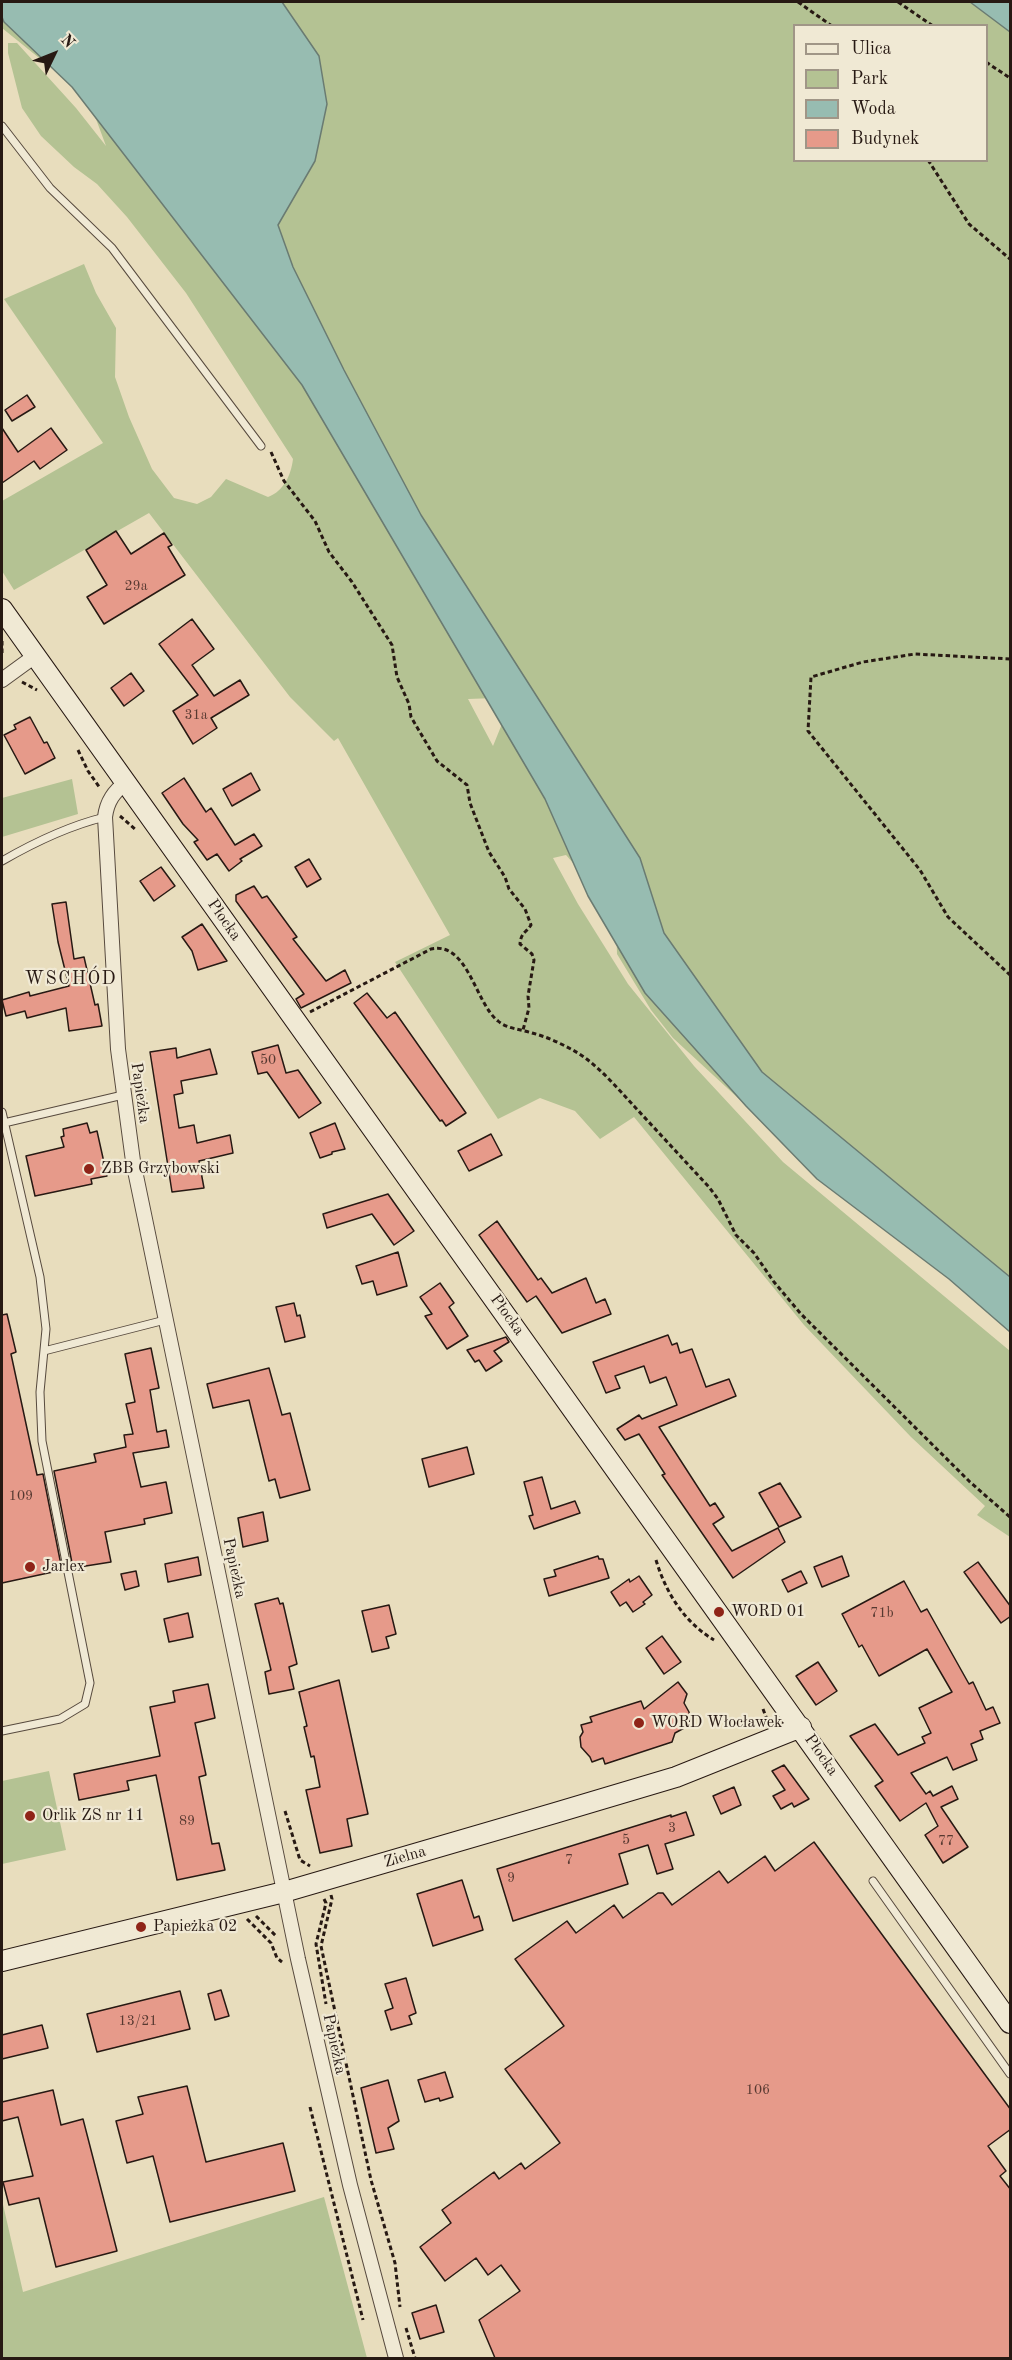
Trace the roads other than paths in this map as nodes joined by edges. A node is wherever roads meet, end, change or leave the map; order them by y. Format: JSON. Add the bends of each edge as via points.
{"nodes":[{"id":1,"x":2,"y":126,"type":"edge"},
{"id":2,"x":261,"y":446,"type":"dead end"},
{"id":3,"x":2,"y":609,"type":"edge"},
{"id":4,"x":35,"y":656,"type":"junction"},
{"id":5,"x":2,"y":680,"type":"edge"},
{"id":6,"x":126,"y":782,"type":"junction"},
{"id":7,"x":105,"y":818,"type":"junction"},
{"id":8,"x":2,"y":861,"type":"edge"},
{"id":9,"x":123,"y":1095,"type":"junction"},
{"id":10,"x":2,"y":1112,"type":"edge"},
{"id":11,"x":4,"y":1123,"type":"junction"},
{"id":12,"x":165,"y":1320,"type":"junction"},
{"id":13,"x":44,"y":1351,"type":"junction"},
{"id":14,"x":801,"y":1727,"type":"junction"},
{"id":15,"x":2,"y":1731,"type":"edge"},
{"id":16,"x":873,"y":1881,"type":"dead end"},
{"id":17,"x":284,"y":1892,"type":"junction"},
{"id":18,"x":2,"y":1961,"type":"edge"},
{"id":19,"x":1011,"y":2023,"type":"edge"},
{"id":20,"x":1011,"y":2074,"type":"edge"},
{"id":21,"x":396,"y":2358,"type":"edge"}],
"edges":[{"from":1,"to":2,"type":"lane","via":[[50,188],[112,248]]},
{"from":3,"to":4,"type":"street","name":"Płocka"},
{"from":4,"to":5,"type":"street"},
{"from":4,"to":6,"type":"street","name":"Płocka"},
{"from":6,"to":7,"type":"street","name":"Papieżka","via":[[109,801]]},
{"from":6,"to":14,"type":"street","name":"Płocka"},
{"from":7,"to":8,"type":"lane","via":[[42,838]]},
{"from":7,"to":9,"type":"street","name":"Papieżka"},
{"from":9,"to":11,"type":"lane"},
{"from":9,"to":12,"type":"street","name":"Papieżka"},
{"from":10,"to":11,"type":"lane"},
{"from":11,"to":13,"type":"lane","via":[[39,1277],[46,1329]]},
{"from":12,"to":13,"type":"lane"},
{"from":12,"to":17,"type":"street","name":"Papieżka"},
{"from":13,"to":15,"type":"lane","via":[[40,1392],[42,1441],[90,1683],[85,1704],[60,1719]]},
{"from":14,"to":17,"type":"street","name":"Zielna","via":[[667,1779]]},
{"from":14,"to":19,"type":"street","name":"Płocka"},
{"from":16,"to":20,"type":"lane"},
{"from":17,"to":18,"type":"street","name":"Zielna"},
{"from":17,"to":21,"type":"street","name":"Papieżka","via":[[348,2175]]}]}
